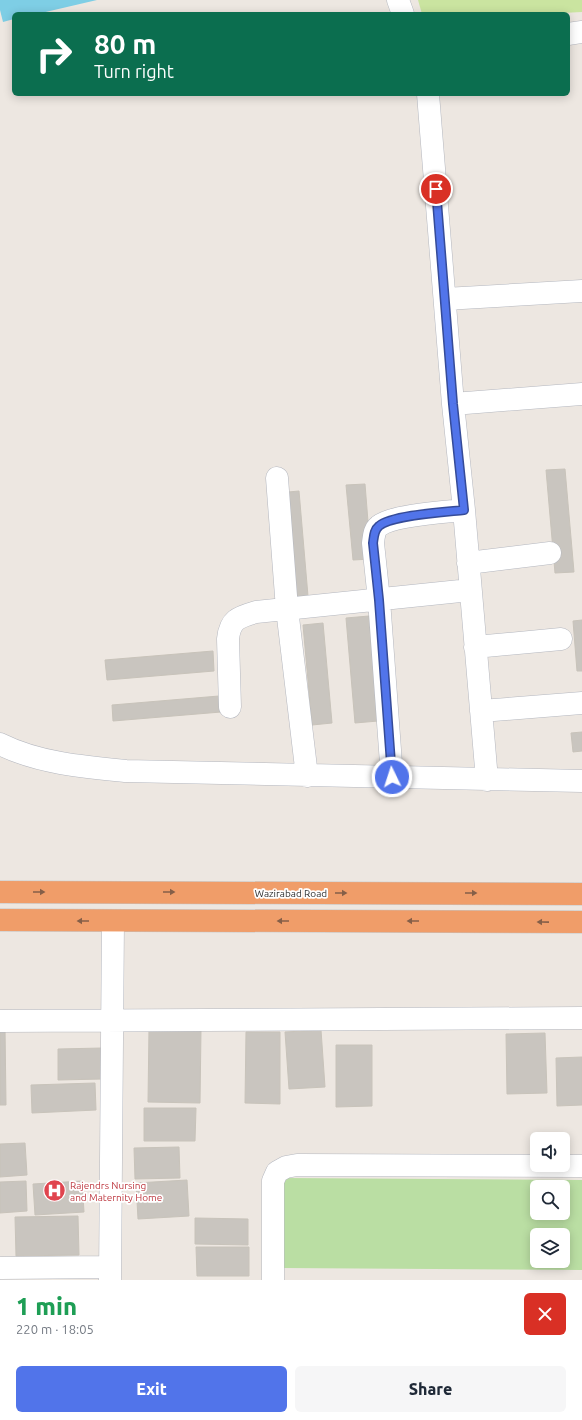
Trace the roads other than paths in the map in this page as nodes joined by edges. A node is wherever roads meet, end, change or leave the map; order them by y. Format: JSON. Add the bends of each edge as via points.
{"nodes":[{"id":1,"x":398,"y":0,"type":"edge"},
{"id":2,"x":402,"y":12,"type":"edge"},
{"id":3,"x":582,"y":32,"type":"edge"},
{"id":4,"x":570,"y":34,"type":"edge"},
{"id":5,"x":428,"y":96,"type":"edge"},
{"id":6,"x":582,"y":291,"type":"edge"},
{"id":7,"x":445,"y":299,"type":"junction"},
{"id":8,"x":582,"y":394,"type":"edge"},
{"id":9,"x":453,"y":404,"type":"junction"},
{"id":10,"x":277,"y":478,"type":"dead end"},
{"id":11,"x":464,"y":510,"type":"junction"},
{"id":12,"x":550,"y":553,"type":"dead end"},
{"id":13,"x":468,"y":563,"type":"junction"},
{"id":14,"x":470,"y":590,"type":"junction"},
{"id":15,"x":379,"y":600,"type":"junction"},
{"id":16,"x":288,"y":609,"type":"junction"},
{"id":17,"x":561,"y":639,"type":"dead end"},
{"id":18,"x":475,"y":647,"type":"junction"},
{"id":19,"x":582,"y":703,"type":"edge"},
{"id":20,"x":230,"y":707,"type":"dead end"},
{"id":21,"x":481,"y":711,"type":"junction"},
{"id":22,"x":0,"y":744,"type":"edge"},
{"id":23,"x":44,"y":759,"type":"junction"},
{"id":24,"x":0,"y":763,"type":"edge"},
{"id":25,"x":307,"y":776,"type":"junction"},
{"id":26,"x":392,"y":777,"type":"junction"},
{"id":27,"x":487,"y":780,"type":"junction"},
{"id":28,"x":582,"y":781,"type":"edge"},
{"id":29,"x":0,"y":892,"type":"edge"},
{"id":30,"x":582,"y":894,"type":"edge"},
{"id":31,"x":0,"y":920,"type":"edge"},
{"id":32,"x":113,"y":921,"type":"junction"},
{"id":33,"x":582,"y":922,"type":"edge"},
{"id":34,"x":582,"y":1018,"type":"edge"},
{"id":35,"x":112,"y":1020,"type":"junction"},
{"id":36,"x":0,"y":1021,"type":"edge"},
{"id":37,"x":582,"y":1166,"type":"edge"},
{"id":38,"x":0,"y":1268,"type":"edge"},
{"id":39,"x":110,"y":1274,"type":"edge"},
{"id":40,"x":273,"y":1280,"type":"edge"}],
"edges":[{"from":1,"to":2,"type":"street"},
{"from":3,"to":4,"type":"street"},
{"from":5,"to":7,"type":"street"},
{"from":6,"to":7,"type":"street"},
{"from":7,"to":9,"type":"street"},
{"from":8,"to":9,"type":"street"},
{"from":9,"to":11,"type":"street"},
{"from":10,"to":16,"type":"street"},
{"from":11,"to":13,"type":"street"},
{"from":11,"to":15,"type":"street","via":[[398,518],[378,526],[373,543]]},
{"from":12,"to":13,"type":"street"},
{"from":13,"to":14,"type":"street"},
{"from":14,"to":15,"type":"street"},
{"from":14,"to":18,"type":"street"},
{"from":15,"to":16,"type":"street"},
{"from":15,"to":26,"type":"street"},
{"from":16,"to":20,"type":"street","via":[[256,612],[244,616],[234,621],[229,629]]},
{"from":16,"to":25,"type":"street"},
{"from":17,"to":18,"type":"street"},
{"from":18,"to":21,"type":"street"},
{"from":19,"to":21,"type":"street"},
{"from":21,"to":27,"type":"street"},
{"from":22,"to":23,"type":"street","via":[[10,750]]},
{"from":23,"to":24,"type":"street"},
{"from":23,"to":25,"type":"street","via":[[74,766],[126,771]]},
{"from":25,"to":26,"type":"street"},
{"from":26,"to":27,"type":"street"},
{"from":27,"to":28,"type":"street"},
{"from":29,"to":30,"type":"highway","name":"Wazirabad Road","one_way":true},
{"from":32,"to":31,"type":"highway","one_way":true},
{"from":33,"to":32,"type":"highway","one_way":true},
{"from":32,"to":35,"type":"street"},
{"from":34,"to":35,"type":"street"},
{"from":35,"to":36,"type":"street"},
{"from":35,"to":39,"type":"street"},
{"from":37,"to":40,"type":"street","via":[[297,1165],[286,1168],[277,1172],[272,1181]]},
{"from":38,"to":39,"type":"street"}]}
